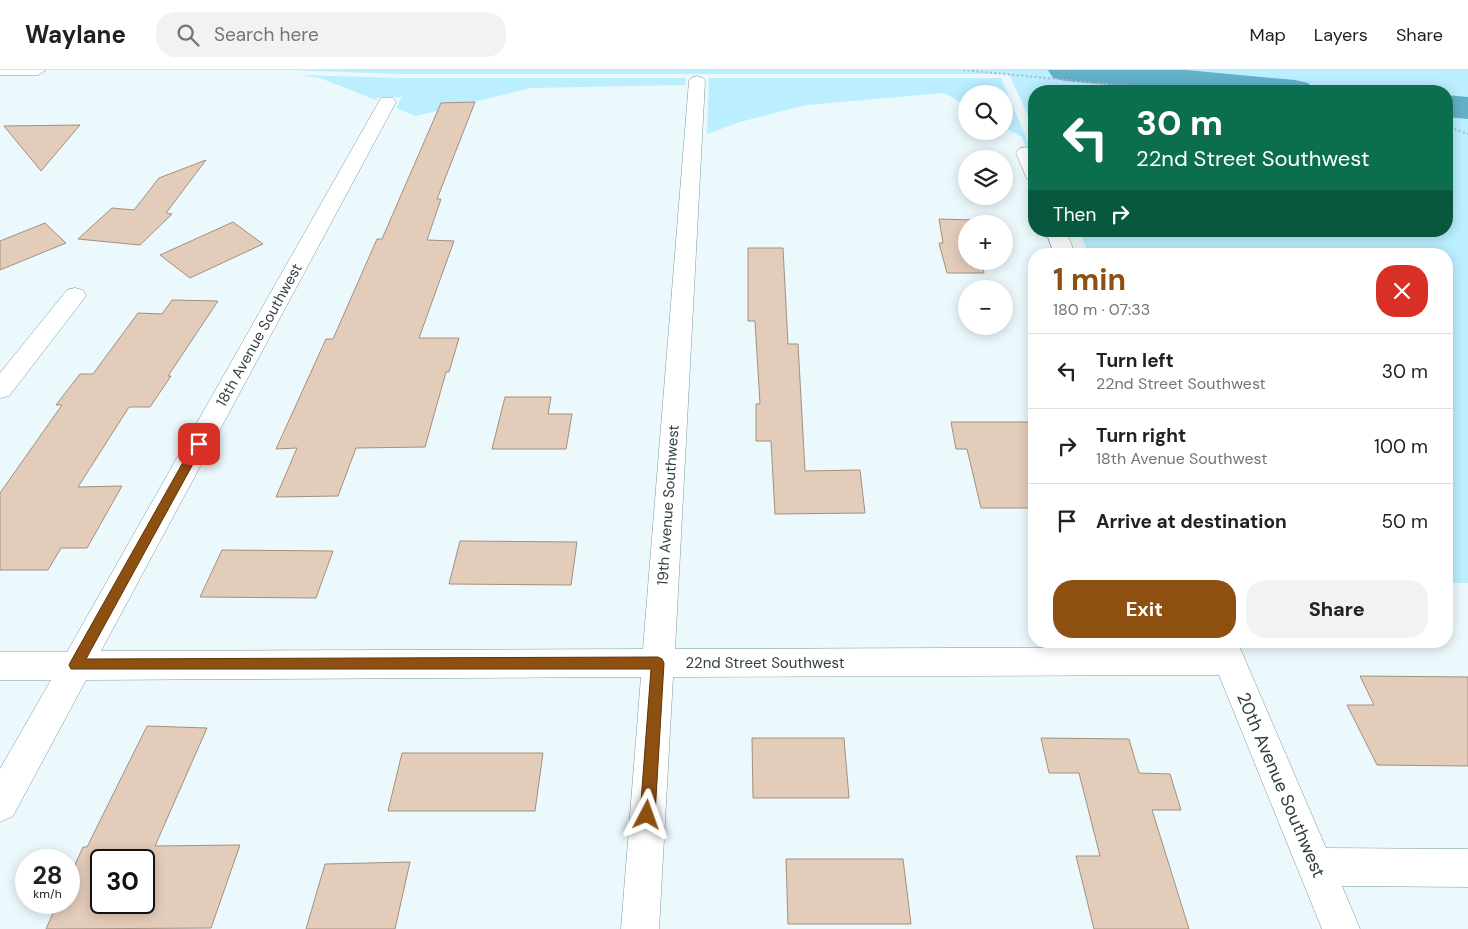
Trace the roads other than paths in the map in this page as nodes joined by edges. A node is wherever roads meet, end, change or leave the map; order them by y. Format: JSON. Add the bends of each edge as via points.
{"nodes":[{"id":1,"x":0,"y":70,"type":"edge"},
{"id":2,"x":38,"y":70,"type":"edge"},
{"id":3,"x":697,"y":81,"type":"dead end"},
{"id":4,"x":387,"y":102,"type":"dead end"},
{"id":5,"x":1025,"y":152,"type":"dead end"},
{"id":6,"x":1028,"y":160,"type":"edge"},
{"id":7,"x":74,"y":295,"type":"dead end"},
{"id":8,"x":0,"y":390,"type":"edge"},
{"id":9,"x":1225,"y":651,"type":"edge"},
{"id":10,"x":658,"y":663,"type":"junction"},
{"id":11,"x":76,"y":665,"type":"junction"},
{"id":12,"x":0,"y":666,"type":"edge"},
{"id":13,"x":0,"y":804,"type":"edge"},
{"id":14,"x":1316,"y":867,"type":"junction"},
{"id":15,"x":1468,"y":868,"type":"edge"},
{"id":16,"x":640,"y":929,"type":"edge"},
{"id":17,"x":1341,"y":929,"type":"edge"}],
"edges":[{"from":1,"to":2,"type":"street"},
{"from":3,"to":10,"type":"street","name":"19th Avenue Southwest"},
{"from":4,"to":11,"type":"street","name":"18th Avenue Southwest"},
{"from":5,"to":6,"type":"street"},
{"from":7,"to":8,"type":"street"},
{"from":9,"to":10,"type":"street","name":"22nd Street Southwest"},
{"from":9,"to":14,"type":"street","name":"20th Avenue Southwest"},
{"from":10,"to":11,"type":"street","name":"22nd Street Southwest"},
{"from":10,"to":16,"type":"street","name":"19th Avenue Southwest"},
{"from":11,"to":12,"type":"street","name":"22nd Street Southwest"},
{"from":11,"to":13,"type":"street","name":"18th Avenue Southwest"},
{"from":14,"to":15,"type":"street"},
{"from":14,"to":17,"type":"street","name":"20th Avenue Southwest"}]}
